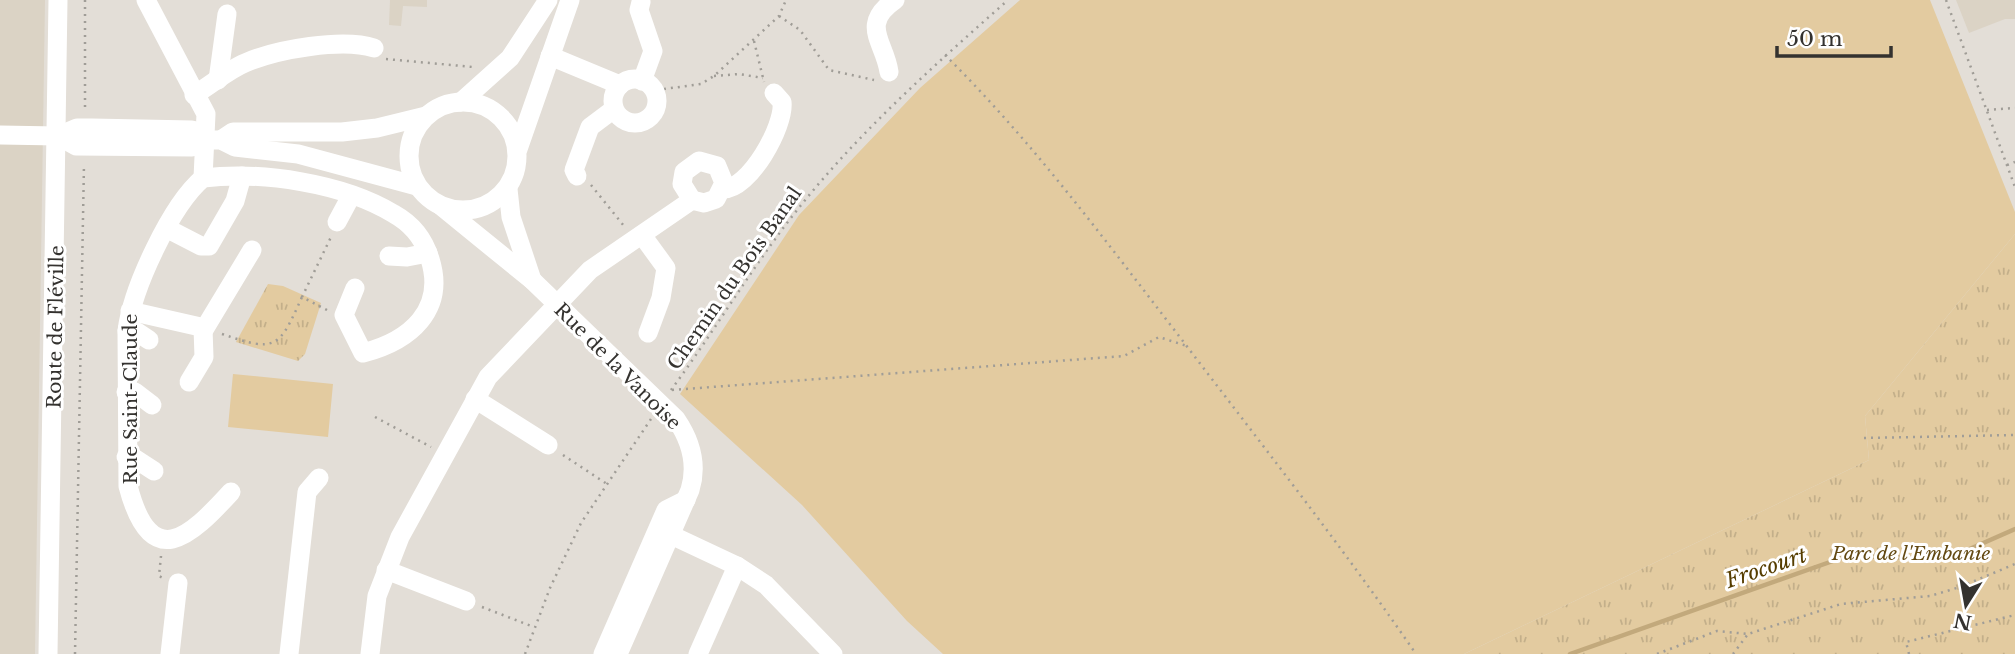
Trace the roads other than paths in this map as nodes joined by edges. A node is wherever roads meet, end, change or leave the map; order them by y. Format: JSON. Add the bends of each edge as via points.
{"nodes":[{"id":1,"x":58,"y":0,"type":"edge"},
{"id":2,"x":146,"y":0,"type":"edge"},
{"id":3,"x":548,"y":0,"type":"edge"},
{"id":4,"x":570,"y":0,"type":"edge"},
{"id":5,"x":895,"y":0,"type":"edge"},
{"id":6,"x":641,"y":2,"type":"dead end"},
{"id":7,"x":228,"y":14,"type":"dead end"},
{"id":8,"x":374,"y":48,"type":"road end"},
{"id":9,"x":550,"y":56,"type":"junction"},
{"id":10,"x":884,"y":76,"type":"road end"},
{"id":11,"x":218,"y":80,"type":"junction"},
{"id":12,"x":620,"y":85,"type":"junction"},
{"id":13,"x":648,"y":85,"type":"junction"},
{"id":14,"x":768,"y":86,"type":"road end"},
{"id":15,"x":194,"y":95,"type":"junction"},
{"id":16,"x":461,"y":102,"type":"junction"},
{"id":17,"x":614,"y":109,"type":"junction"},
{"id":18,"x":426,"y":116,"type":"junction"},
{"id":19,"x":0,"y":135,"type":"edge"},
{"id":20,"x":58,"y":136,"type":"junction"},
{"id":21,"x":209,"y":140,"type":"junction"},
{"id":22,"x":518,"y":149,"type":"junction"},
{"id":23,"x":242,"y":176,"type":"junction"},
{"id":24,"x":577,"y":176,"type":"road end"},
{"id":25,"x":203,"y":178,"type":"junction"},
{"id":26,"x":417,"y":186,"type":"junction"},
{"id":27,"x":508,"y":189,"type":"junction"},
{"id":28,"x":723,"y":189,"type":"junction"},
{"id":29,"x":351,"y":196,"type":"junction"},
{"id":30,"x":692,"y":200,"type":"junction"},
{"id":31,"x":441,"y":206,"type":"junction"},
{"id":32,"x":337,"y":222,"type":"road end"},
{"id":33,"x":168,"y":229,"type":"junction"},
{"id":34,"x":638,"y":238,"type":"junction"},
{"id":35,"x":252,"y":250,"type":"dead end"},
{"id":36,"x":428,"y":253,"type":"junction"},
{"id":37,"x":389,"y":256,"type":"dead end"},
{"id":38,"x":532,"y":280,"type":"junction"},
{"id":39,"x":355,"y":288,"type":"dead end"},
{"id":40,"x":556,"y":304,"type":"junction"},
{"id":41,"x":130,"y":311,"type":"junction"},
{"id":42,"x":204,"y":328,"type":"junction"},
{"id":43,"x":127,"y":331,"type":"junction"},
{"id":44,"x":648,"y":333,"type":"dead end"},
{"id":45,"x":149,"y":340,"type":"dead end"},
{"id":46,"x":189,"y":382,"type":"dead end"},
{"id":47,"x":126,"y":392,"type":"junction"},
{"id":48,"x":475,"y":399,"type":"junction"},
{"id":49,"x":152,"y":404,"type":"dead end"},
{"id":50,"x":548,"y":445,"type":"road end"},
{"id":51,"x":126,"y":457,"type":"junction"},
{"id":52,"x":153,"y":471,"type":"dead end"},
{"id":53,"x":319,"y":478,"type":"dead end"},
{"id":54,"x":231,"y":492,"type":"dead end"},
{"id":55,"x":686,"y":500,"type":"junction"},
{"id":56,"x":671,"y":535,"type":"junction"},
{"id":57,"x":737,"y":566,"type":"junction"},
{"id":58,"x":386,"y":570,"type":"junction"},
{"id":59,"x":178,"y":583,"type":"road end"},
{"id":60,"x":466,"y":600,"type":"road end"},
{"id":61,"x":48,"y":654,"type":"edge"},
{"id":62,"x":170,"y":654,"type":"edge"},
{"id":63,"x":289,"y":654,"type":"edge"},
{"id":64,"x":370,"y":654,"type":"edge"},
{"id":65,"x":603,"y":654,"type":"edge"},
{"id":66,"x":618,"y":654,"type":"edge"},
{"id":67,"x":698,"y":654,"type":"edge"},
{"id":68,"x":834,"y":654,"type":"edge"}],
"edges":[{"from":1,"to":20,"type":"street","name":"Route de Fléville"},
{"from":2,"to":15,"type":"street"},
{"from":3,"to":16,"type":"street","via":[[525,39]]},
{"from":4,"to":9,"type":"street"},
{"from":5,"to":10,"type":"street","via":[[882,11],[876,32]]},
{"from":6,"to":13,"type":"street","via":[[639,10],[653,51]]},
{"from":7,"to":11,"type":"street"},
{"from":8,"to":11,"type":"street","via":[[342,43],[283,53],[246,62]]},
{"from":9,"to":12,"type":"street"},
{"from":9,"to":22,"type":"street"},
{"from":11,"to":15,"type":"street"},
{"from":12,"to":13,"type":"street","via":[[631,80]]},
{"from":12,"to":17,"type":"street"},
{"from":13,"to":17,"type":"street","via":[[654,111],[644,121],[630,123]]},
{"from":14,"to":28,"type":"street","via":[[783,107],[760,161],[739,184]]},
{"from":15,"to":21,"type":"street","via":[[206,114]]},
{"from":16,"to":18,"type":"street"},
{"from":16,"to":22,"type":"street","via":[[481,104],[498,114]]},
{"from":17,"to":24,"type":"street","via":[[590,127],[574,170]]},
{"from":18,"to":21,"type":"street","via":[[361,130],[233,132]]},
{"from":18,"to":26,"type":"street","via":[[409,149]]},
{"from":19,"to":20,"type":"street"},
{"from":20,"to":21,"type":"street","via":[[76,146],[85,137],[192,147]]},
{"from":20,"to":61,"type":"street","name":"Route de Fléville"},
{"from":21,"to":25,"type":"street"},
{"from":21,"to":26,"type":"street","via":[[298,154]]},
{"from":22,"to":27,"type":"street"},
{"from":23,"to":25,"type":"street"},
{"from":23,"to":29,"type":"street","via":[[299,182]]},
{"from":23,"to":33,"type":"street","via":[[235,201],[209,246]]},
{"from":25,"to":33,"type":"street","name":"Rue Saint-Claude"},
{"from":26,"to":31,"type":"street"},
{"from":27,"to":31,"type":"street","via":[[481,208],[464,211]]},
{"from":27,"to":38,"type":"street","name":"Rue de la Vanoise","via":[[511,217]]},
{"from":28,"to":30,"type":"street","via":[[710,202]]},
{"from":28,"to":30,"type":"street","via":[[724,176],[717,166],[706,160],[693,163],[684,172],[682,184]]},
{"from":29,"to":32,"type":"street"},
{"from":29,"to":36,"type":"street","via":[[405,221]]},
{"from":30,"to":34,"type":"street"},
{"from":31,"to":38,"type":"street","name":"Rue de la Vanoise"},
{"from":33,"to":41,"type":"street","name":"Rue Saint-Claude","via":[[140,280]]},
{"from":34,"to":40,"type":"street","via":[[590,270]]},
{"from":34,"to":44,"type":"street","via":[[666,268]]},
{"from":35,"to":42,"type":"street"},
{"from":36,"to":37,"type":"street"},
{"from":36,"to":39,"type":"street","via":[[434,292],[423,320],[397,341],[363,353],[345,319]]},
{"from":38,"to":40,"type":"street","name":"Rue de la Vanoise"},
{"from":40,"to":48,"type":"street","via":[[505,356]]},
{"from":40,"to":55,"type":"street","name":"Rue de la Vanoise","via":[[666,397],[691,447],[692,481]]},
{"from":41,"to":42,"type":"street"},
{"from":41,"to":43,"type":"street","name":"Rue Saint-Claude"},
{"from":42,"to":46,"type":"street","via":[[204,358]]},
{"from":43,"to":45,"type":"street"},
{"from":43,"to":47,"type":"street","name":"Rue Saint-Claude"},
{"from":47,"to":49,"type":"street","via":[[135,392]]},
{"from":47,"to":51,"type":"street","name":"Rue Saint-Claude"},
{"from":48,"to":50,"type":"street"},
{"from":48,"to":58,"type":"street"},
{"from":51,"to":52,"type":"street"},
{"from":51,"to":54,"type":"street","name":"Rue Saint-Claude","via":[[128,486],[138,517],[165,539],[186,536],[196,529]]},
{"from":53,"to":63,"type":"street","via":[[307,492]]},
{"from":55,"to":56,"type":"street","name":"Rue de la Vanoise"},
{"from":55,"to":65,"type":"street","via":[[666,510]]},
{"from":56,"to":57,"type":"street"},
{"from":56,"to":66,"type":"street","name":"Rue de la Vanoise"},
{"from":57,"to":67,"type":"street"},
{"from":57,"to":68,"type":"street","via":[[766,585]]},
{"from":58,"to":60,"type":"street"},
{"from":58,"to":64,"type":"street","via":[[377,596]]},
{"from":59,"to":62,"type":"street"}]}
